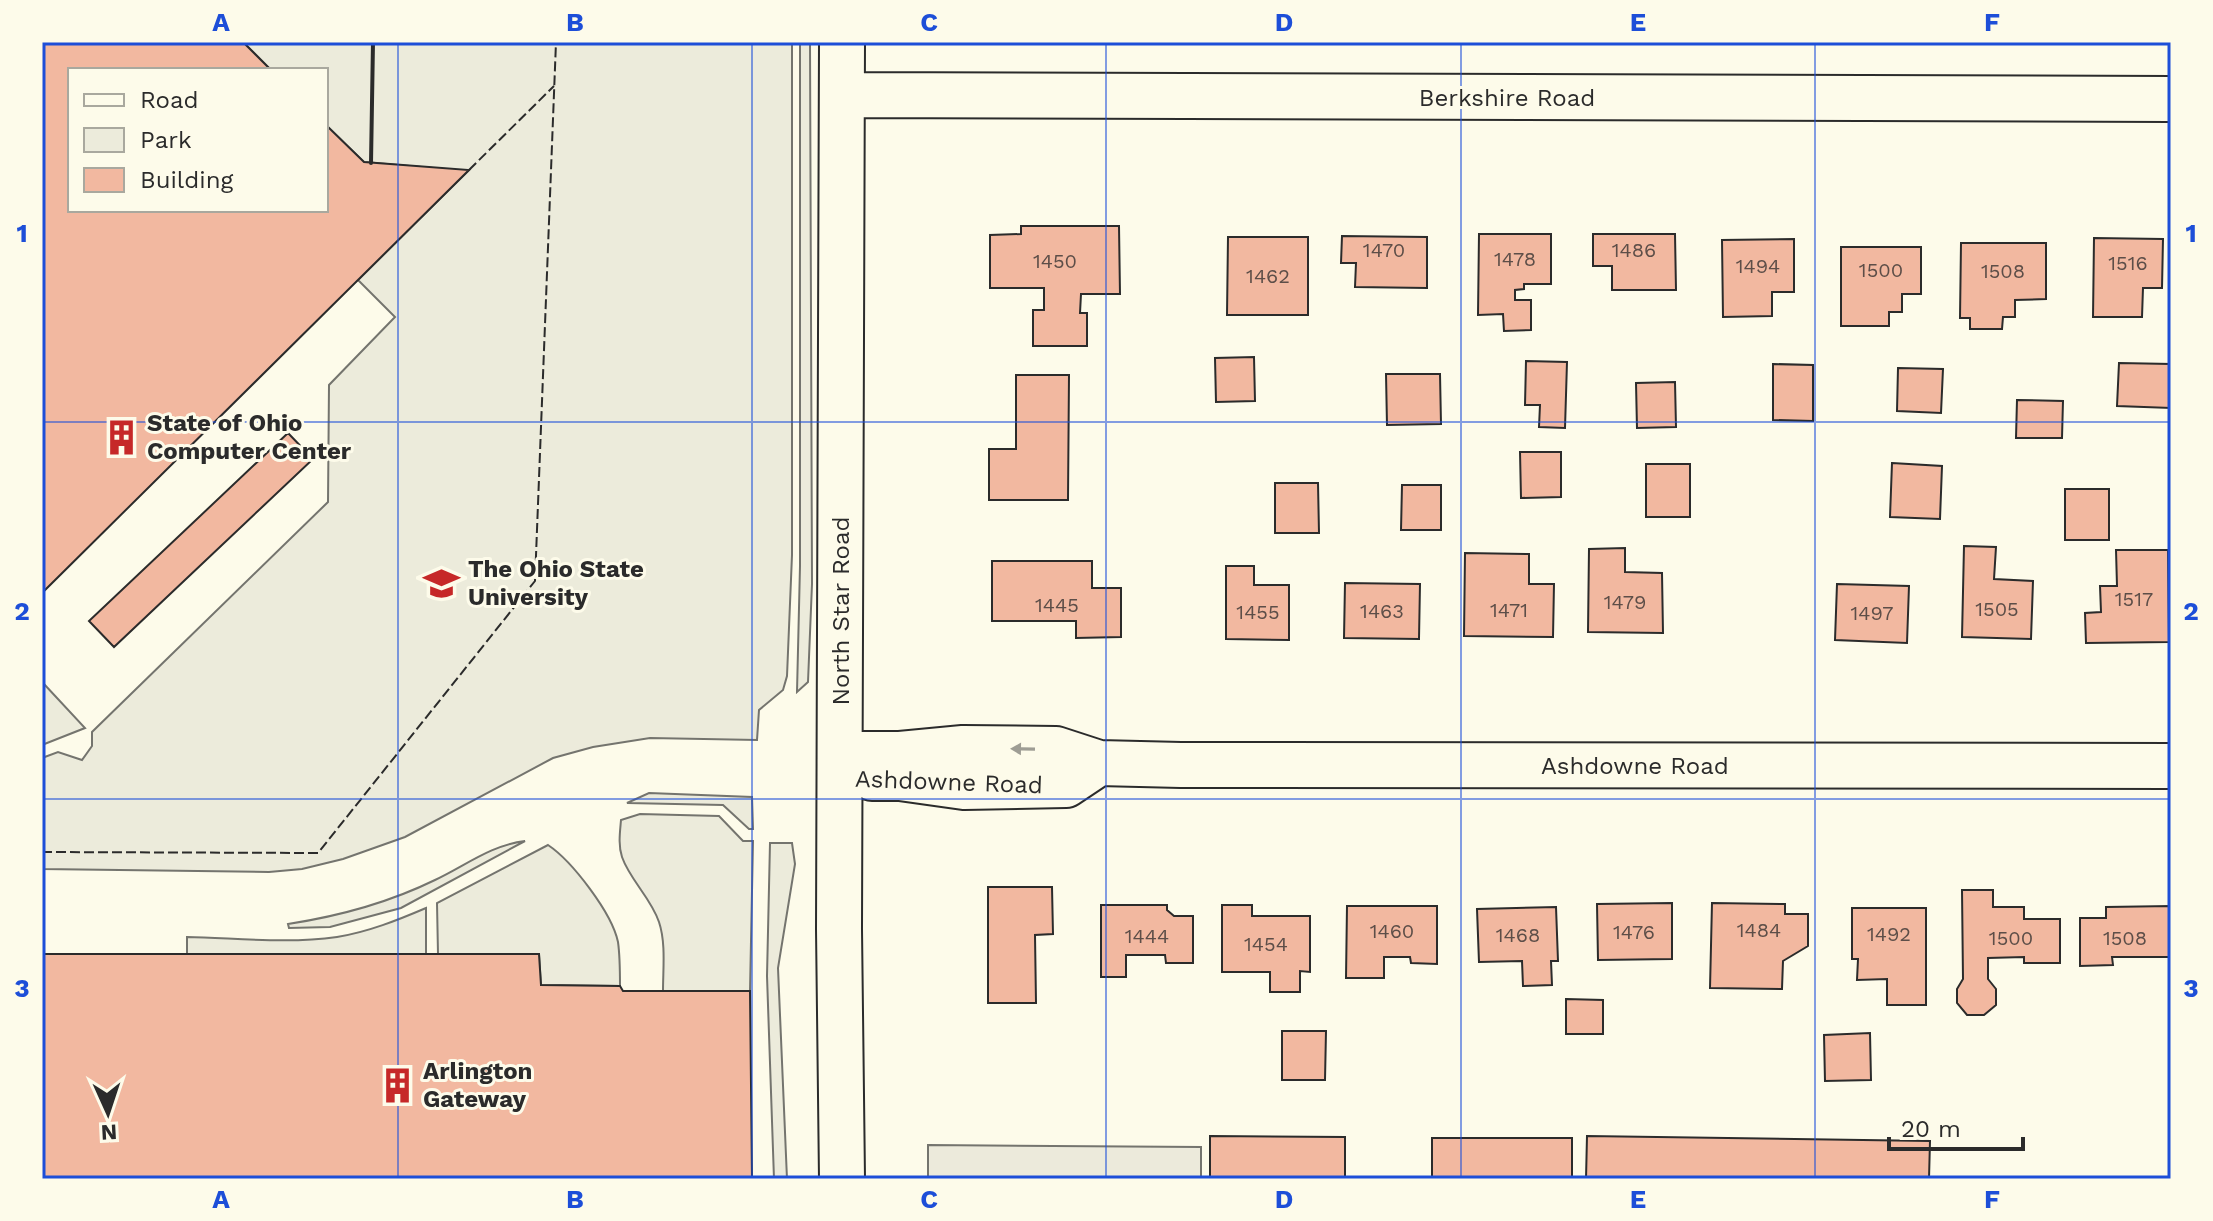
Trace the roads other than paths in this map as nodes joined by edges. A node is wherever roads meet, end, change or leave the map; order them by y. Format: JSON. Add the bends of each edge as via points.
{"nodes":[{"id":1,"x":842,"y":42,"type":"edge"},
{"id":2,"x":842,"y":95,"type":"junction"},
{"id":3,"x":2171,"y":99,"type":"edge"},
{"id":4,"x":841,"y":766,"type":"junction"},
{"id":5,"x":2171,"y":766,"type":"edge"},
{"id":6,"x":842,"y":1179,"type":"edge"}],
"edges":[{"from":1,"to":2,"type":"street","name":"North Star Road"},
{"from":2,"to":3,"type":"street","name":"Berkshire Road"},
{"from":2,"to":4,"type":"street","name":"North Star Road"},
{"from":4,"to":5,"type":"street","name":"Ashdowne Road","via":[[964,787],[1066,785],[1099,763]]},
{"from":4,"to":6,"type":"street","name":"North Star Road"}]}
